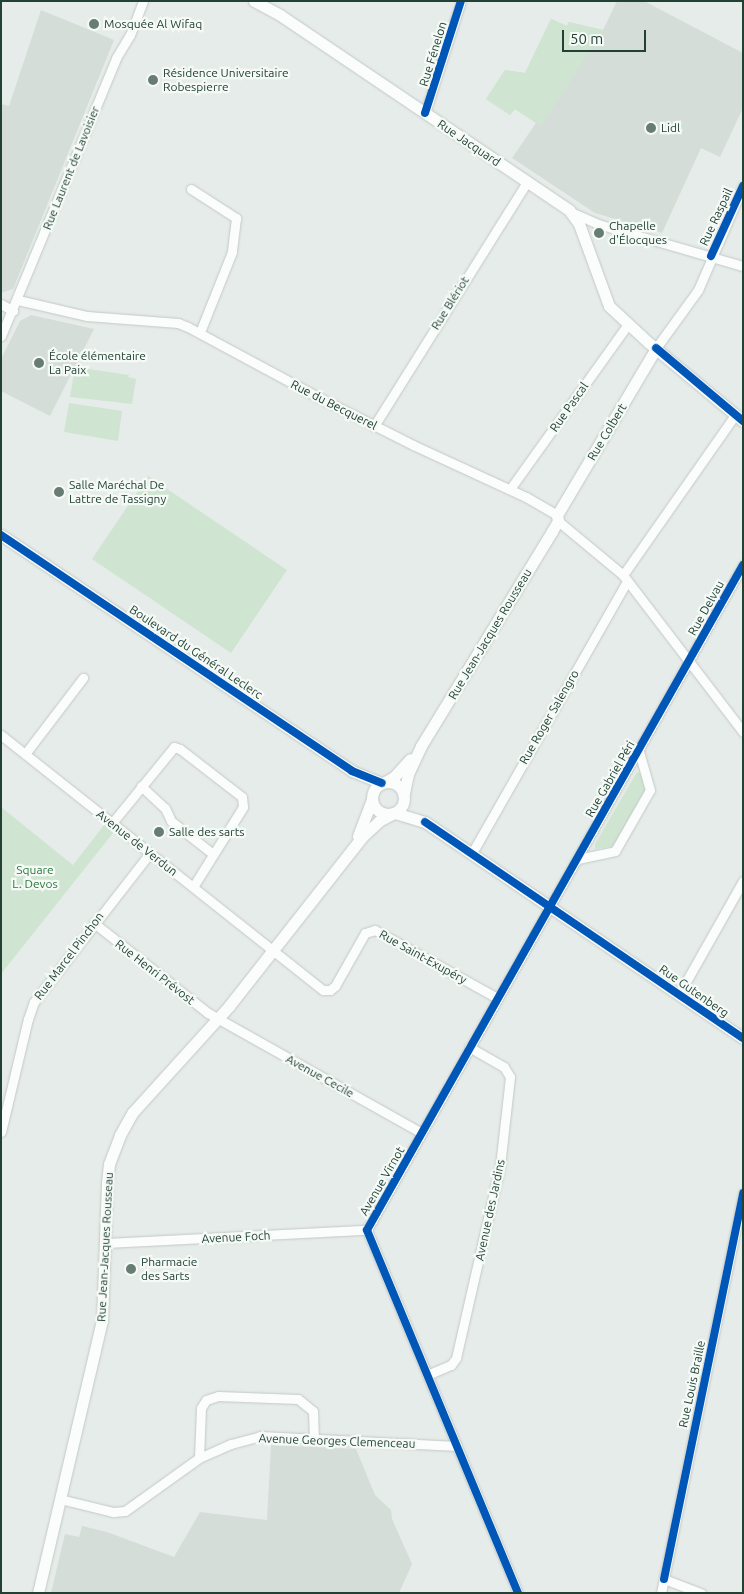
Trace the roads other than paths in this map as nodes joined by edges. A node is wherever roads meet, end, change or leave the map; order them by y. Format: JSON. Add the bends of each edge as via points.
{"nodes":[{"id":1,"x":143,"y":1,"type":"edge"},
{"id":2,"x":254,"y":1,"type":"edge"},
{"id":3,"x":460,"y":1,"type":"edge"},
{"id":4,"x":425,"y":113,"type":"junction"},
{"id":5,"x":528,"y":182,"type":"junction"},
{"id":6,"x":743,"y":186,"type":"edge"},
{"id":7,"x":191,"y":188,"type":"dead end"},
{"id":8,"x":569,"y":210,"type":"junction"},
{"id":9,"x":711,"y":256,"type":"junction"},
{"id":10,"x":743,"y":266,"type":"edge"},
{"id":11,"x":18,"y":300,"type":"junction"},
{"id":12,"x":1,"y":304,"type":"edge"},
{"id":13,"x":13,"y":311,"type":"junction"},
{"id":14,"x":628,"y":324,"type":"junction"},
{"id":15,"x":200,"y":332,"type":"junction"},
{"id":16,"x":1,"y":336,"type":"edge"},
{"id":17,"x":656,"y":348,"type":"junction"},
{"id":18,"x":739,"y":418,"type":"edge"},
{"id":19,"x":374,"y":426,"type":"junction"},
{"id":20,"x":510,"y":489,"type":"junction"},
{"id":21,"x":557,"y":518,"type":"junction"},
{"id":22,"x":1,"y":535,"type":"edge"},
{"id":23,"x":743,"y":565,"type":"edge"},
{"id":24,"x":625,"y":578,"type":"junction"},
{"id":25,"x":689,"y":662,"type":"junction"},
{"id":26,"x":83,"y":678,"type":"dead end"},
{"id":27,"x":743,"y":732,"type":"edge"},
{"id":28,"x":1,"y":735,"type":"edge"},
{"id":29,"x":421,"y":746,"type":"junction"},
{"id":30,"x":639,"y":752,"type":"junction"},
{"id":31,"x":26,"y":754,"type":"junction"},
{"id":32,"x":352,"y":771,"type":"junction"},
{"id":33,"x":384,"y":782,"type":"junction"},
{"id":34,"x":140,"y":786,"type":"junction"},
{"id":35,"x":405,"y":796,"type":"junction"},
{"id":36,"x":372,"y":798,"type":"junction"},
{"id":37,"x":394,"y":813,"type":"junction"},
{"id":38,"x":425,"y":822,"type":"junction"},
{"id":39,"x":112,"y":823,"type":"junction"},
{"id":40,"x":150,"y":853,"type":"junction"},
{"id":41,"x":472,"y":853,"type":"junction"},
{"id":42,"x":213,"y":854,"type":"junction"},
{"id":43,"x":347,"y":858,"type":"junction"},
{"id":44,"x":578,"y":859,"type":"junction"},
{"id":45,"x":743,"y":881,"type":"edge"},
{"id":46,"x":193,"y":887,"type":"junction"},
{"id":47,"x":550,"y":907,"type":"junction"},
{"id":48,"x":94,"y":923,"type":"junction"},
{"id":49,"x":273,"y":951,"type":"junction"},
{"id":50,"x":679,"y":994,"type":"junction"},
{"id":51,"x":497,"y":998,"type":"junction"},
{"id":52,"x":218,"y":1019,"type":"junction"},
{"id":53,"x":743,"y":1038,"type":"edge"},
{"id":54,"x":468,"y":1047,"type":"junction"},
{"id":55,"x":1,"y":1132,"type":"edge"},
{"id":56,"x":422,"y":1133,"type":"junction"},
{"id":57,"x":743,"y":1193,"type":"edge"},
{"id":58,"x":367,"y":1230,"type":"junction"},
{"id":59,"x":106,"y":1243,"type":"junction"},
{"id":60,"x":427,"y":1375,"type":"junction"},
{"id":61,"x":314,"y":1438,"type":"junction"},
{"id":62,"x":457,"y":1446,"type":"junction"},
{"id":63,"x":199,"y":1458,"type":"junction"},
{"id":64,"x":60,"y":1499,"type":"junction"},
{"id":65,"x":664,"y":1579,"type":"junction"},
{"id":66,"x":38,"y":1593,"type":"edge"},
{"id":67,"x":518,"y":1593,"type":"edge"},
{"id":68,"x":661,"y":1593,"type":"edge"},
{"id":69,"x":701,"y":1593,"type":"edge"}],
"edges":[{"from":1,"to":11,"type":"street","name":"Rue Laurent de Lavoisier","via":[[130,35],[118,54]]},
{"from":2,"to":4,"type":"street","name":"Rue Jacquard","via":[[280,15]]},
{"from":3,"to":4,"type":"street","name":"Rue Fénelon"},
{"from":4,"to":5,"type":"street","name":"Rue Jacquard"},
{"from":5,"to":8,"type":"street","name":"Rue Jacquard"},
{"from":5,"to":19,"type":"street","name":"Rue Blériot"},
{"from":6,"to":9,"type":"street","name":"Rue Raspail"},
{"from":7,"to":15,"type":"street","via":[[236,218],[232,252]]},
{"from":8,"to":9,"type":"street","via":[[598,224]]},
{"from":8,"to":14,"type":"street","name":"Rue Jacquard","via":[[578,224],[607,301]]},
{"from":9,"to":10,"type":"street"},
{"from":9,"to":17,"type":"street","name":"Rue Raspail","via":[[698,290]]},
{"from":11,"to":13,"type":"street","name":"Rue Laurent de Lavoisier"},
{"from":11,"to":15,"type":"street","name":"Rue du Becquerel","via":[[96,317],[178,323]]},
{"from":12,"to":13,"type":"street"},
{"from":13,"to":16,"type":"street","name":"Rue Laurent de Lavoisier"},
{"from":14,"to":17,"type":"street","name":"Rue Jacquard"},
{"from":14,"to":20,"type":"street","name":"Rue Pascal"},
{"from":15,"to":19,"type":"street","name":"Rue du Becquerel"},
{"from":17,"to":18,"type":"street","name":"Rue Jacquard"},
{"from":17,"to":21,"type":"street","name":"Rue Colbert"},
{"from":18,"to":24,"type":"street","name":"Rue Roger Salengro"},
{"from":19,"to":20,"type":"street","name":"Rue du Becquerel"},
{"from":20,"to":21,"type":"street","name":"Rue du Becquerel"},
{"from":21,"to":24,"type":"street","name":"Rue du Becquerel"},
{"from":21,"to":29,"type":"street","name":"Rue Jean-Jacques Rousseau"},
{"from":22,"to":32,"type":"street","name":"Boulevard du Général Leclerc"},
{"from":23,"to":25,"type":"street","name":"Rue Delvau"},
{"from":24,"to":25,"type":"street","name":"Rue du Becquerel"},
{"from":24,"to":41,"type":"street","name":"Rue Roger Salengro"},
{"from":25,"to":27,"type":"street","name":"Rue du Becquerel"},
{"from":25,"to":30,"type":"street","name":"Rue Gabriel Péri"},
{"from":26,"to":31,"type":"street"},
{"from":28,"to":31,"type":"street","name":"Avenue de Verdun"},
{"from":29,"to":33,"type":"street","name":"Rue Jean-Jacques Rousseau","via":[[399,772]]},
{"from":29,"to":35,"type":"street","name":"Rue Jean-Jacques Rousseau","via":[[408,774]]},
{"from":30,"to":44,"type":"street","name":"Rue Gabriel Péri"},
{"from":30,"to":44,"type":"street","name":"Rue Gabriel Péri","via":[[650,790],[615,851]]},
{"from":31,"to":39,"type":"street","name":"Avenue de Verdun"},
{"from":32,"to":33,"type":"street","name":"Boulevard du Général Leclerc"},
{"from":32,"to":36,"type":"street","name":"Boulevard du Général Leclerc"},
{"from":33,"to":35,"type":"street","via":[[398,784]]},
{"from":33,"to":36,"type":"street","via":[[375,788]]},
{"from":34,"to":39,"type":"street"},
{"from":34,"to":42,"type":"street","via":[[165,808],[171,821]]},
{"from":34,"to":42,"type":"street","via":[[170,749],[177,747],[242,797],[243,807]]},
{"from":35,"to":37,"type":"street","via":[[402,807]]},
{"from":35,"to":38,"type":"street"},
{"from":36,"to":37,"type":"street","via":[[381,812]]},
{"from":36,"to":43,"type":"street","name":"Rue Jean-Jacques Rousseau","via":[[365,822]]},
{"from":37,"to":38,"type":"street"},
{"from":37,"to":43,"type":"street","name":"Rue Jean-Jacques Rousseau","via":[[375,824]]},
{"from":38,"to":41,"type":"street"},
{"from":39,"to":40,"type":"street","name":"Avenue de Verdun"},
{"from":40,"to":46,"type":"street","name":"Avenue de Verdun"},
{"from":40,"to":48,"type":"street","name":"Rue Marcel Pinchon"},
{"from":41,"to":47,"type":"street"},
{"from":42,"to":46,"type":"street"},
{"from":43,"to":49,"type":"street","name":"Rue Jean-Jacques Rousseau"},
{"from":44,"to":47,"type":"street","name":"Rue Gabriel Péri"},
{"from":45,"to":50,"type":"street"},
{"from":46,"to":49,"type":"street","name":"Avenue de Verdun"},
{"from":47,"to":50,"type":"street","name":"Rue Gutenberg"},
{"from":47,"to":51,"type":"street","name":"Avenue Virnot"},
{"from":48,"to":52,"type":"street","name":"Rue Henri Prévost"},
{"from":48,"to":55,"type":"street","name":"Rue Marcel Pinchon","via":[[32,1008]]},
{"from":49,"to":51,"type":"street","name":"Rue Saint-Exupéry","via":[[327,991],[337,983],[365,933],[375,930]]},
{"from":49,"to":52,"type":"street","name":"Rue Jean-Jacques Rousseau"},
{"from":50,"to":53,"type":"street","name":"Rue Gutenberg"},
{"from":51,"to":54,"type":"street","name":"Avenue Virnot"},
{"from":52,"to":56,"type":"street","name":"Avenue Cecile"},
{"from":52,"to":59,"type":"street","name":"Rue Jean-Jacques Rousseau","via":[[124,1126],[108,1173]]},
{"from":54,"to":56,"type":"street","name":"Avenue Virnot"},
{"from":54,"to":60,"type":"street","name":"Avenue des Jardins","via":[[504,1067],[510,1076],[500,1166],[456,1358],[451,1365]]},
{"from":56,"to":58,"type":"street","name":"Avenue Virnot"},
{"from":57,"to":65,"type":"street","name":"Rue Louis Braille"},
{"from":58,"to":59,"type":"street","name":"Avenue Foch"},
{"from":58,"to":60,"type":"street","name":"Avenue Virnot"},
{"from":59,"to":64,"type":"street","name":"Rue Jean-Jacques Rousseau","via":[[102,1321]]},
{"from":60,"to":62,"type":"street","name":"Avenue Virnot"},
{"from":61,"to":62,"type":"street","name":"Avenue Georges Clemenceau"},
{"from":61,"to":63,"type":"street","name":"Avenue Georges Clemenceau","via":[[250,1437]]},
{"from":61,"to":63,"type":"street","via":[[313,1411],[298,1399],[218,1396],[206,1400],[201,1408]]},
{"from":62,"to":67,"type":"street","name":"Avenue Virnot"},
{"from":63,"to":64,"type":"street","name":"Avenue Georges Clemenceau","via":[[125,1511],[108,1511]]},
{"from":64,"to":66,"type":"street","name":"Rue Jean-Jacques Rousseau"},
{"from":65,"to":68,"type":"street","name":"Rue Louis Braille"},
{"from":65,"to":69,"type":"street"}]}
